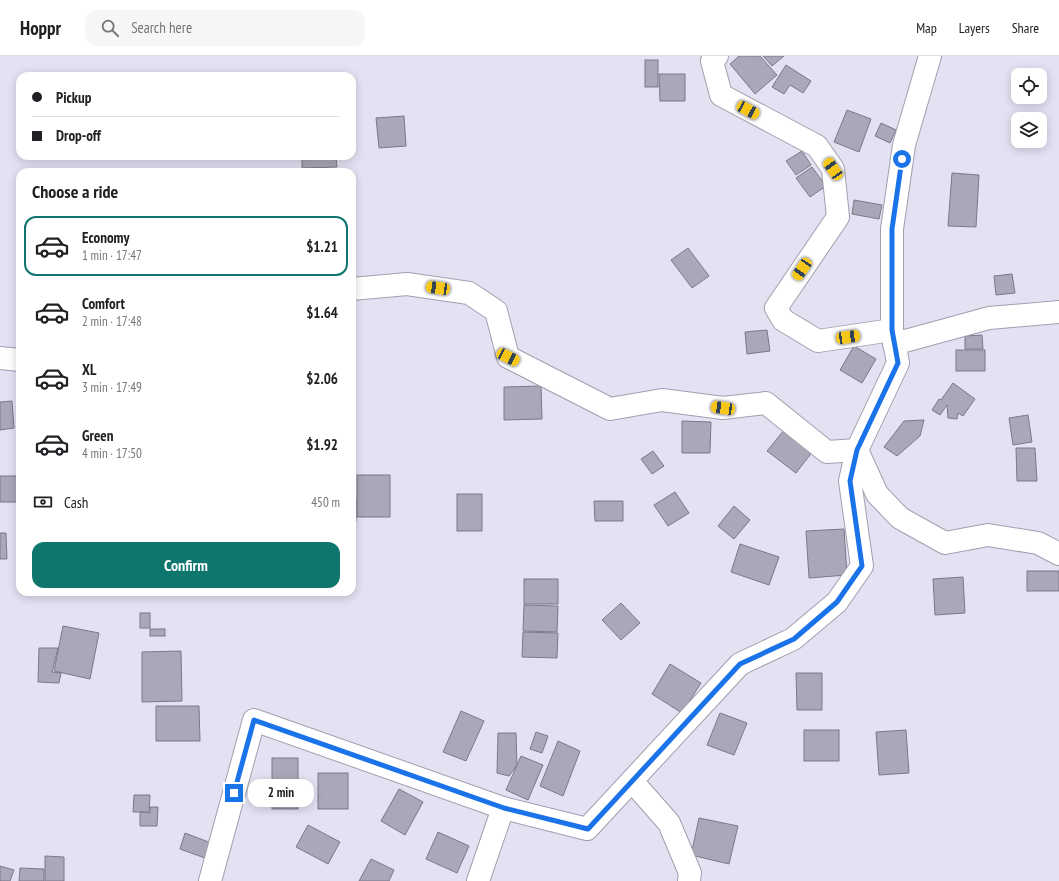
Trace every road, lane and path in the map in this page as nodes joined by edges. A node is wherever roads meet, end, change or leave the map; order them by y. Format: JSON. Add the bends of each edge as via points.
{"nodes":[{"id":1,"x":717,"y":56,"type":"edge"},
{"id":2,"x":930,"y":56,"type":"edge"},
{"id":3,"x":356,"y":289,"type":"edge"},
{"id":4,"x":1059,"y":312,"type":"edge"},
{"id":5,"x":893,"y":337,"type":"junction"},
{"id":6,"x":0,"y":358,"type":"edge"},
{"id":7,"x":16,"y":360,"type":"edge"},
{"id":8,"x":857,"y":450,"type":"junction"},
{"id":9,"x":1059,"y":554,"type":"edge"},
{"id":10,"x":632,"y":781,"type":"junction"},
{"id":11,"x":504,"y":808,"type":"junction"},
{"id":12,"x":210,"y":881,"type":"edge"},
{"id":13,"x":478,"y":881,"type":"edge"},
{"id":14,"x":689,"y":881,"type":"edge"}],
"edges":[{"from":1,"to":5,"type":"street","via":[[712,60],[721,95],[817,146],[833,169],[838,217],[776,308],[784,320],[818,341]]},
{"from":2,"to":5,"type":"street","via":[[902,153],[892,229]]},
{"from":3,"to":8,"type":"street","via":[[407,284],[469,293],[496,311],[508,357],[610,409],[662,400],[723,408],[766,403],[827,452]]},
{"from":4,"to":5,"type":"street","via":[[989,318]]},
{"from":5,"to":8,"type":"street","via":[[898,363]]},
{"from":6,"to":7,"type":"street"},
{"from":8,"to":9,"type":"street","via":[[878,494],[900,518],[945,544],[988,535],[1038,544]]},
{"from":8,"to":10,"type":"street","via":[[850,481],[862,566],[842,596],[794,639],[740,664]]},
{"from":10,"to":11,"type":"street","via":[[588,829]]},
{"from":10,"to":14,"type":"street","via":[[669,823],[690,873]]},
{"from":11,"to":12,"type":"street","via":[[254,720]]},
{"from":11,"to":13,"type":"street"}]}
